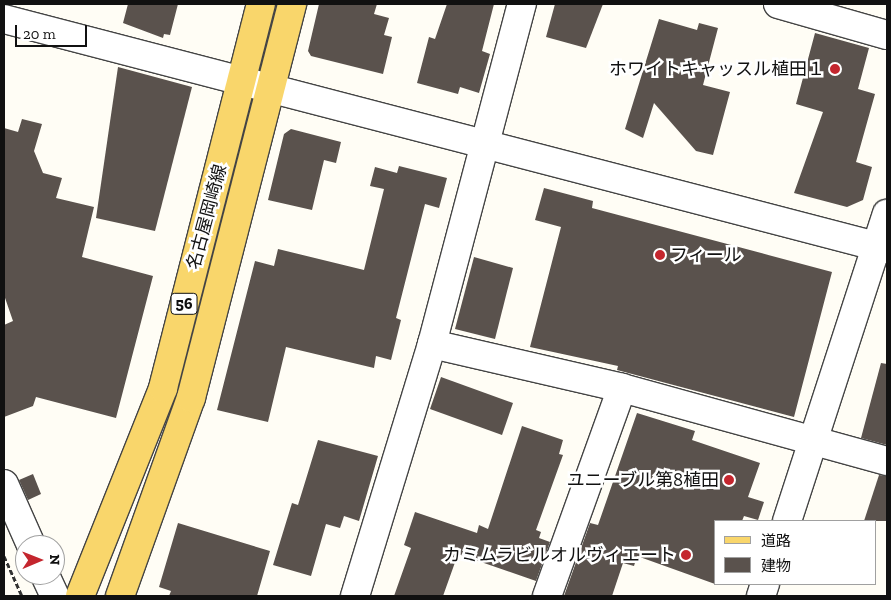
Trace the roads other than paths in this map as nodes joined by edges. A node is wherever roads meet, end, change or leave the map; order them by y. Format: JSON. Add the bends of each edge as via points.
{"nodes":[{"id":1,"x":261,"y":4,"type":"edge"},
{"id":2,"x":292,"y":4,"type":"edge"},
{"id":3,"x":522,"y":4,"type":"edge"},
{"id":4,"x":778,"y":4,"type":"edge"},
{"id":5,"x":4,"y":20,"type":"edge"},
{"id":6,"x":887,"y":35,"type":"edge"},
{"id":7,"x":242,"y":83,"type":"junction"},
{"id":8,"x":270,"y":90,"type":"junction"},
{"id":9,"x":487,"y":148,"type":"junction"},
{"id":10,"x":887,"y":214,"type":"edge"},
{"id":11,"x":883,"y":248,"type":"edge"},
{"id":12,"x":432,"y":344,"type":"junction"},
{"id":13,"x":622,"y":388,"type":"junction"},
{"id":14,"x":815,"y":443,"type":"junction"},
{"id":15,"x":887,"y":461,"type":"edge"},
{"id":16,"x":4,"y":484,"type":"edge"},
{"id":17,"x":787,"y":520,"type":"edge"},
{"id":18,"x":27,"y":535,"type":"edge"},
{"id":19,"x":80,"y":596,"type":"edge"},
{"id":20,"x":120,"y":596,"type":"edge"},
{"id":21,"x":355,"y":596,"type":"edge"},
{"id":22,"x":547,"y":596,"type":"edge"}],
"edges":[{"from":1,"to":7,"type":"main road","name":"名古屋岡崎線","number":"56"},
{"from":2,"to":8,"type":"main road","name":"名古屋岡崎線","number":"56"},
{"from":3,"to":9,"type":"street"},
{"from":4,"to":6,"type":"street"},
{"from":5,"to":7,"type":"street"},
{"from":7,"to":8,"type":"street"},
{"from":7,"to":19,"type":"main road","name":"名古屋岡崎線","number":"56","via":[[163,388]]},
{"from":8,"to":9,"type":"street"},
{"from":8,"to":20,"type":"main road","name":"名古屋岡崎線","number":"56","via":[[191,398]]},
{"from":9,"to":11,"type":"street"},
{"from":9,"to":12,"type":"street"},
{"from":10,"to":11,"type":"street"},
{"from":11,"to":14,"type":"street"},
{"from":12,"to":13,"type":"street"},
{"from":12,"to":21,"type":"street"},
{"from":13,"to":14,"type":"street"},
{"from":13,"to":22,"type":"street"},
{"from":14,"to":15,"type":"street"},
{"from":14,"to":17,"type":"street"},
{"from":16,"to":18,"type":"street"}]}
